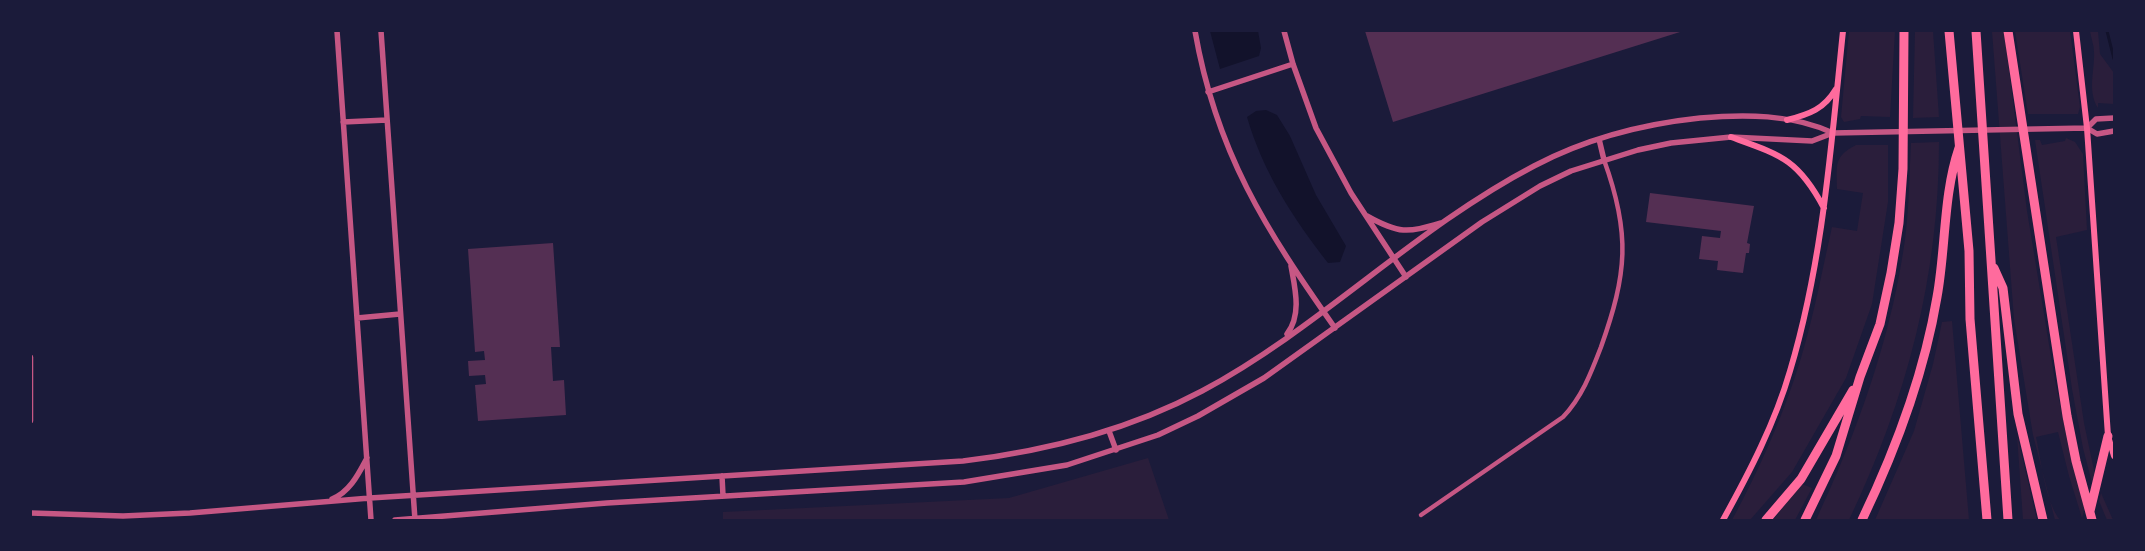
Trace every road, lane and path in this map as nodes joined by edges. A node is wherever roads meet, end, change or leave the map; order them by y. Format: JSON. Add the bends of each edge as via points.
{"nodes":[{"id":1,"x":337,"y":31,"type":"edge"},
{"id":2,"x":381,"y":31,"type":"edge"},
{"id":3,"x":1194,"y":31,"type":"edge"},
{"id":4,"x":1284,"y":31,"type":"edge"},
{"id":5,"x":1843,"y":31,"type":"edge"},
{"id":6,"x":1904,"y":31,"type":"edge"},
{"id":7,"x":1949,"y":31,"type":"edge"},
{"id":8,"x":1976,"y":31,"type":"edge"},
{"id":9,"x":2008,"y":31,"type":"edge"},
{"id":10,"x":2076,"y":31,"type":"edge"},
{"id":11,"x":1293,"y":64,"type":"junction"},
{"id":12,"x":1837,"y":88,"type":"junction"},
{"id":13,"x":1208,"y":92,"type":"junction"},
{"id":14,"x":2114,"y":118,"type":"edge"},
{"id":15,"x":387,"y":120,"type":"junction"},
{"id":16,"x":1788,"y":120,"type":"junction"},
{"id":17,"x":343,"y":122,"type":"junction"},
{"id":18,"x":2087,"y":128,"type":"junction"},
{"id":19,"x":2114,"y":132,"type":"edge"},
{"id":20,"x":1833,"y":133,"type":"junction"},
{"id":21,"x":1731,"y":137,"type":"junction"},
{"id":22,"x":1599,"y":139,"type":"junction"},
{"id":23,"x":1961,"y":143,"type":"junction"},
{"id":24,"x":1604,"y":160,"type":"junction"},
{"id":25,"x":1824,"y":208,"type":"junction"},
{"id":26,"x":1365,"y":215,"type":"junction"},
{"id":27,"x":1446,"y":222,"type":"junction"},
{"id":28,"x":1395,"y":259,"type":"junction"},
{"id":29,"x":1291,"y":264,"type":"junction"},
{"id":30,"x":1991,"y":264,"type":"junction"},
{"id":31,"x":1406,"y":277,"type":"junction"},
{"id":32,"x":1323,"y":311,"type":"junction"},
{"id":33,"x":400,"y":314,"type":"junction"},
{"id":34,"x":357,"y":318,"type":"junction"},
{"id":35,"x":1335,"y":328,"type":"junction"},
{"id":36,"x":1285,"y":338,"type":"junction"},
{"id":37,"x":31,"y":357,"type":"edge"},
{"id":38,"x":1860,"y":377,"type":"junction"},
{"id":39,"x":31,"y":421,"type":"edge"},
{"id":40,"x":1109,"y":431,"type":"junction"},
{"id":41,"x":2108,"y":436,"type":"junction"},
{"id":42,"x":1116,"y":450,"type":"junction"},
{"id":43,"x":2114,"y":456,"type":"edge"},
{"id":44,"x":367,"y":458,"type":"junction"},
{"id":45,"x":722,"y":476,"type":"junction"},
{"id":46,"x":413,"y":496,"type":"junction"},
{"id":47,"x":723,"y":496,"type":"junction"},
{"id":48,"x":370,"y":498,"type":"junction"},
{"id":49,"x":324,"y":502,"type":"junction"},
{"id":50,"x":31,"y":513,"type":"edge"},
{"id":51,"x":1421,"y":515,"type":"dead end"},
{"id":52,"x":415,"y":519,"type":"edge"},
{"id":53,"x":372,"y":520,"type":"edge"},
{"id":54,"x":395,"y":520,"type":"edge"},
{"id":55,"x":1723,"y":520,"type":"edge"},
{"id":56,"x":1766,"y":520,"type":"edge"},
{"id":57,"x":1805,"y":520,"type":"edge"},
{"id":58,"x":1862,"y":520,"type":"edge"},
{"id":59,"x":1987,"y":520,"type":"edge"},
{"id":60,"x":2008,"y":520,"type":"edge"},
{"id":61,"x":2043,"y":520,"type":"edge"},
{"id":62,"x":2090,"y":520,"type":"edge"}],
"edges":[{"from":1,"to":17,"type":"street"},
{"from":2,"to":15,"type":"street"},
{"from":3,"to":13,"type":"street"},
{"from":4,"to":11,"type":"street"},
{"from":5,"to":12,"type":"main road"},
{"from":6,"to":38,"type":"highway","via":[[1903,169],[1899,223],[1880,324]]},
{"from":7,"to":23,"type":"highway"},
{"from":8,"to":30,"type":"highway"},
{"from":9,"to":62,"type":"highway","via":[[2067,416]]},
{"from":10,"to":18,"type":"main road"},
{"from":11,"to":13,"type":"street"},
{"from":11,"to":26,"type":"street","via":[[1316,128]]},
{"from":12,"to":16,"type":"main road","via":[[1818,109]]},
{"from":12,"to":20,"type":"main road"},
{"from":13,"to":29,"type":"street","via":[[1246,190]]},
{"from":14,"to":18,"type":"street","via":[[2096,119]]},
{"from":15,"to":17,"type":"street"},
{"from":15,"to":33,"type":"street"},
{"from":16,"to":20,"type":"street","via":[[1813,124]]},
{"from":16,"to":22,"type":"street","via":[[1717,116],[1650,125]]},
{"from":17,"to":34,"type":"street"},
{"from":18,"to":19,"type":"street","via":[[2097,134]]},
{"from":18,"to":20,"type":"street"},
{"from":18,"to":41,"type":"main road"},
{"from":20,"to":21,"type":"street","via":[[1812,141]]},
{"from":20,"to":25,"type":"main road"},
{"from":21,"to":24,"type":"street","via":[[1671,143]]},
{"from":21,"to":25,"type":"main road","via":[[1765,149],[1793,164],[1805,174]]},
{"from":22,"to":24,"type":"street"},
{"from":22,"to":27,"type":"street","via":[[1536,165],[1476,200]]},
{"from":23,"to":58,"type":"highway","via":[[1950,175],[1945,245],[1926,348],[1895,448]]},
{"from":23,"to":59,"type":"highway","via":[[1970,319]]},
{"from":24,"to":31,"type":"street","via":[[1572,172],[1512,203]]},
{"from":24,"to":51,"type":"street","via":[[1616,192],[1623,240],[1623,269],[1614,309],[1580,396],[1563,417]]},
{"from":25,"to":55,"type":"main road","via":[[1808,305],[1790,373],[1758,453]]},
{"from":26,"to":27,"type":"street","via":[[1399,231],[1411,232]]},
{"from":26,"to":28,"type":"street"},
{"from":27,"to":28,"type":"street"},
{"from":28,"to":31,"type":"street"},
{"from":28,"to":32,"type":"street"},
{"from":29,"to":32,"type":"street"},
{"from":29,"to":36,"type":"street","via":[[1296,305],[1294,325]]},
{"from":30,"to":60,"type":"highway"},
{"from":30,"to":61,"type":"highway","via":[[2003,288],[2018,414]]},
{"from":31,"to":35,"type":"street"},
{"from":32,"to":35,"type":"street"},
{"from":32,"to":36,"type":"street"},
{"from":33,"to":34,"type":"street"},
{"from":33,"to":46,"type":"street"},
{"from":34,"to":44,"type":"street"},
{"from":35,"to":42,"type":"street","via":[[1264,378],[1198,416]]},
{"from":36,"to":40,"type":"street","via":[[1202,391]]},
{"from":37,"to":39,"type":"street"},
{"from":38,"to":56,"type":"highway","via":[[1801,479]]},
{"from":38,"to":57,"type":"highway","via":[[1836,456]]},
{"from":40,"to":42,"type":"street"},
{"from":40,"to":45,"type":"street","via":[[1015,455]]},
{"from":41,"to":43,"type":"main road"},
{"from":41,"to":62,"type":"highway"},
{"from":42,"to":47,"type":"street","via":[[1067,465],[964,482]]},
{"from":44,"to":48,"type":"street"},
{"from":44,"to":49,"type":"street","via":[[340,496]]},
{"from":45,"to":46,"type":"street"},
{"from":45,"to":47,"type":"street"},
{"from":46,"to":48,"type":"street"},
{"from":46,"to":52,"type":"street"},
{"from":47,"to":52,"type":"street"},
{"from":48,"to":49,"type":"street"},
{"from":48,"to":53,"type":"street"},
{"from":49,"to":50,"type":"street","via":[[122,516]]},
{"from":52,"to":54,"type":"street"}]}
